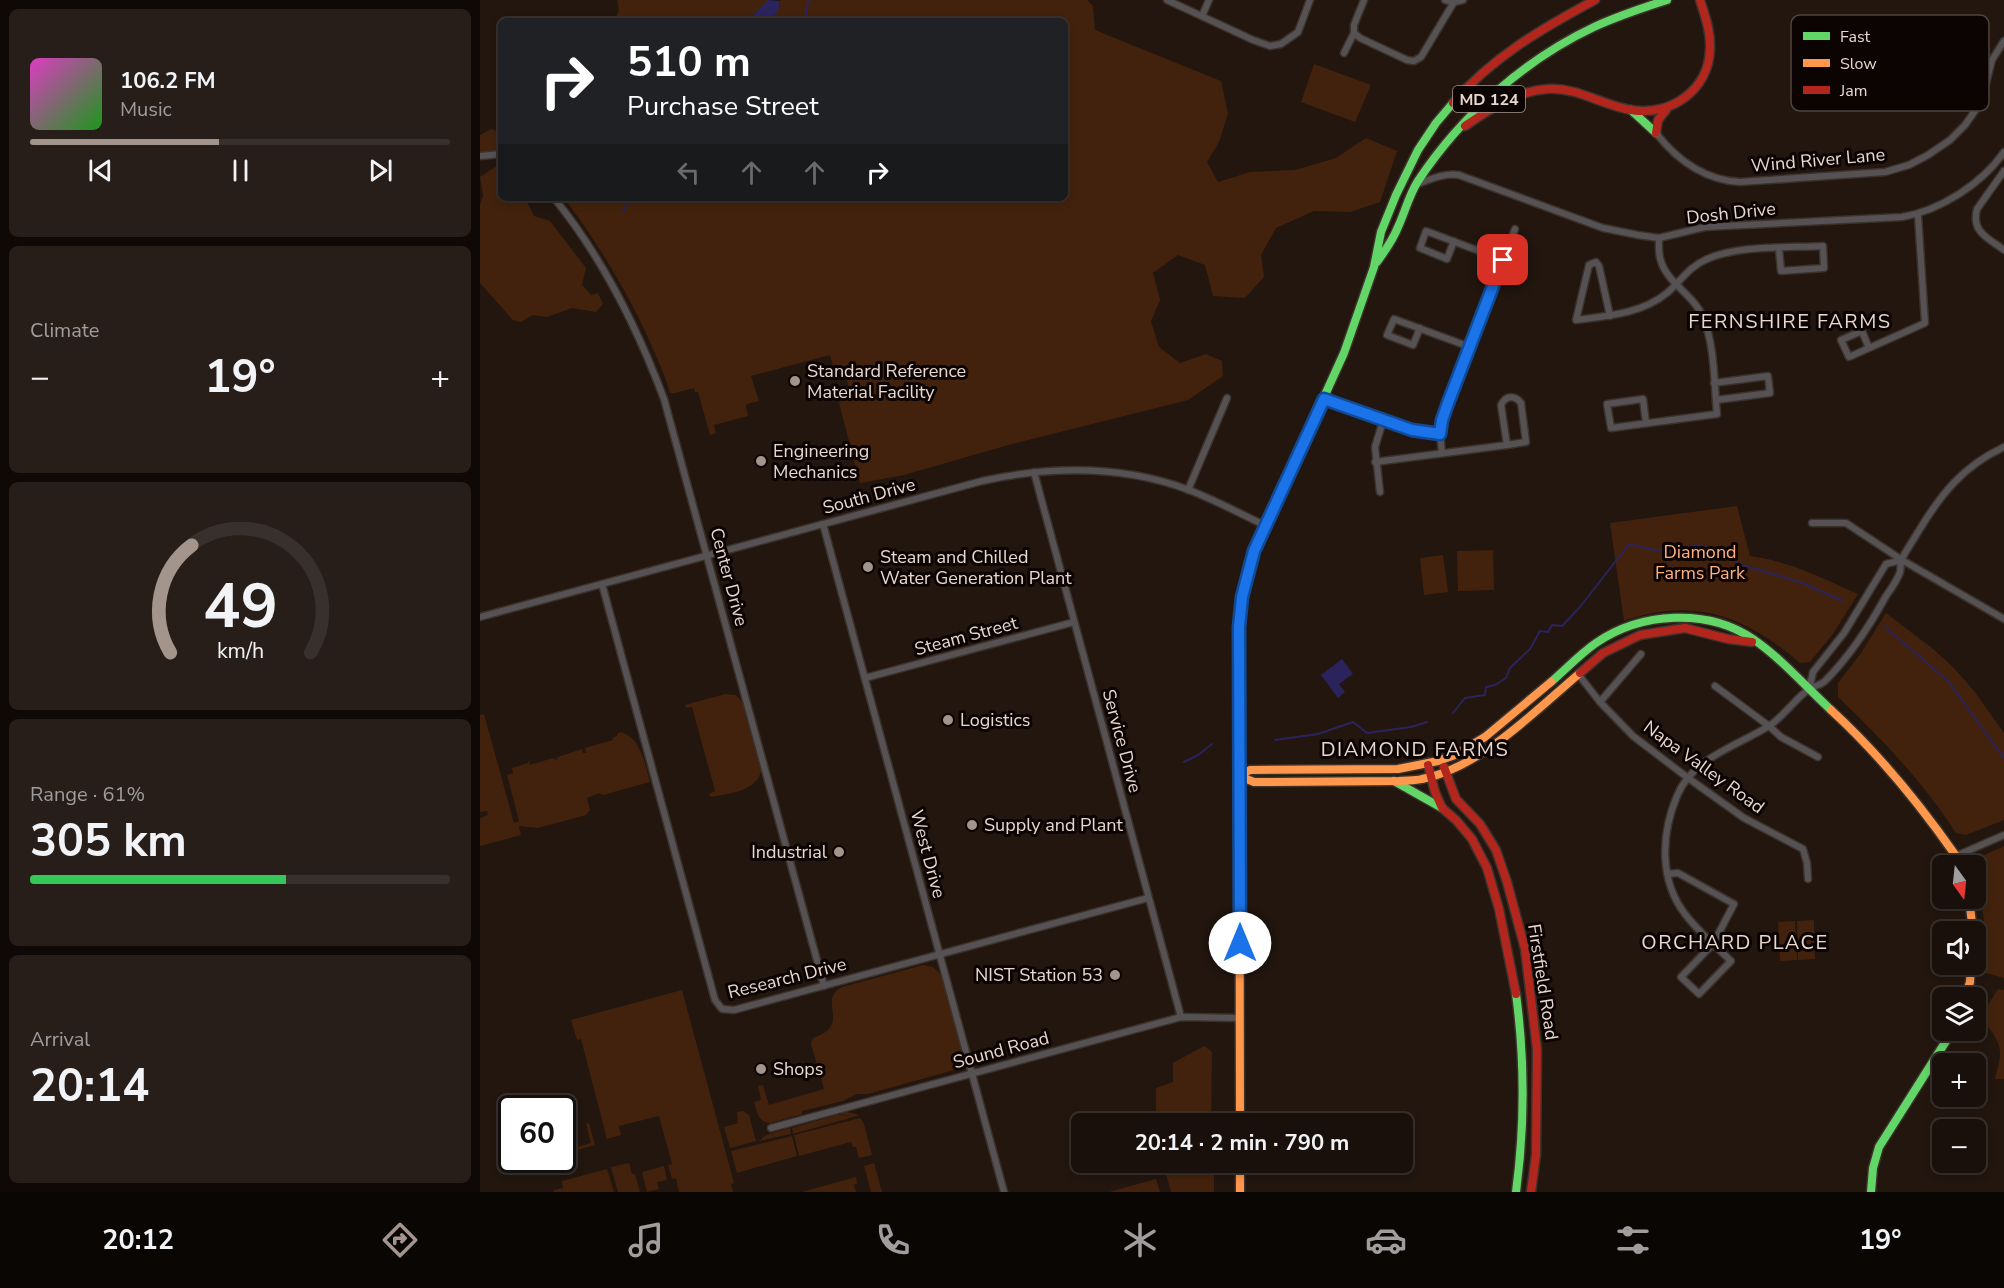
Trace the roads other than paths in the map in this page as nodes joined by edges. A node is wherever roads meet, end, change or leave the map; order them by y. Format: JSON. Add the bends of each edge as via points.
{"nodes":[{"id":1,"x":1167,"y":0,"type":"edge"},
{"id":2,"x":1209,"y":0,"type":"edge"},
{"id":3,"x":1310,"y":0,"type":"edge"},
{"id":4,"x":1364,"y":0,"type":"edge"},
{"id":5,"x":1445,"y":0,"type":"edge"},
{"id":6,"x":1463,"y":0,"type":"edge"},
{"id":7,"x":1595,"y":0,"type":"edge"},
{"id":8,"x":1666,"y":0,"type":"edge"},
{"id":9,"x":1700,"y":0,"type":"edge"},
{"id":10,"x":1454,"y":2,"type":"junction"},
{"id":11,"x":1202,"y":16,"type":"junction"},
{"id":12,"x":1354,"y":33,"type":"junction"},
{"id":13,"x":2004,"y":41,"type":"edge"},
{"id":14,"x":1344,"y":53,"type":"dead end"},
{"id":15,"x":1989,"y":72,"type":"edge"},
{"id":16,"x":1667,"y":108,"type":"junction"},
{"id":17,"x":1630,"y":110,"type":"junction"},
{"id":18,"x":1975,"y":111,"type":"edge"},
{"id":19,"x":1656,"y":133,"type":"junction"},
{"id":20,"x":1453,"y":135,"type":"junction"},
{"id":21,"x":2004,"y":152,"type":"edge"},
{"id":22,"x":498,"y":154,"type":"edge"},
{"id":23,"x":480,"y":156,"type":"edge"},
{"id":24,"x":2004,"y":171,"type":"edge"},
{"id":25,"x":1416,"y":184,"type":"junction"},
{"id":26,"x":556,"y":201,"type":"edge"},
{"id":27,"x":1918,"y":215,"type":"junction"},
{"id":28,"x":1515,"y":229,"type":"dead end"},
{"id":29,"x":1659,"y":238,"type":"junction"},
{"id":30,"x":1454,"y":241,"type":"junction"},
{"id":31,"x":1779,"y":249,"type":"junction"},
{"id":32,"x":2004,"y":250,"type":"edge"},
{"id":33,"x":1503,"y":260,"type":"junction"},
{"id":34,"x":1374,"y":267,"type":"junction"},
{"id":35,"x":1676,"y":283,"type":"junction"},
{"id":36,"x":1610,"y":316,"type":"junction"},
{"id":37,"x":1420,"y":328,"type":"junction"},
{"id":38,"x":1470,"y":347,"type":"junction"},
{"id":39,"x":1869,"y":348,"type":"junction"},
{"id":40,"x":1714,"y":383,"type":"junction"},
{"id":41,"x":1227,"y":398,"type":"dead end"},
{"id":42,"x":1324,"y":399,"type":"junction"},
{"id":43,"x":1716,"y":400,"type":"junction"},
{"id":44,"x":1383,"y":421,"type":"junction"},
{"id":45,"x":1646,"y":423,"type":"junction"},
{"id":46,"x":1440,"y":434,"type":"junction"},
{"id":47,"x":1507,"y":445,"type":"junction"},
{"id":48,"x":2004,"y":447,"type":"edge"},
{"id":49,"x":1442,"y":453,"type":"junction"},
{"id":50,"x":1376,"y":462,"type":"junction"},
{"id":51,"x":1034,"y":472,"type":"junction"},
{"id":52,"x":1188,"y":490,"type":"junction"},
{"id":53,"x":1380,"y":492,"type":"dead end"},
{"id":54,"x":1812,"y":523,"type":"dead end"},
{"id":55,"x":824,"y":524,"type":"junction"},
{"id":56,"x":1264,"y":525,"type":"junction"},
{"id":57,"x":708,"y":555,"type":"junction"},
{"id":58,"x":1902,"y":560,"type":"junction"},
{"id":59,"x":602,"y":584,"type":"junction"},
{"id":60,"x":480,"y":617,"type":"edge"},
{"id":61,"x":2004,"y":619,"type":"edge"},
{"id":62,"x":1074,"y":622,"type":"junction"},
{"id":63,"x":1754,"y":642,"type":"junction"},
{"id":64,"x":1641,"y":654,"type":"dead end"},
{"id":65,"x":1578,"y":674,"type":"junction"},
{"id":66,"x":865,"y":678,"type":"junction"},
{"id":67,"x":1715,"y":686,"type":"dead end"},
{"id":68,"x":1809,"y":690,"type":"junction"},
{"id":69,"x":1600,"y":702,"type":"junction"},
{"id":70,"x":1769,"y":726,"type":"junction"},
{"id":71,"x":1818,"y":757,"type":"dead end"},
{"id":72,"x":1442,"y":760,"type":"junction"},
{"id":73,"x":1428,"y":765,"type":"junction"},
{"id":74,"x":1445,"y":771,"type":"junction"},
{"id":75,"x":1239,"y":776,"type":"junction"},
{"id":76,"x":1432,"y":776,"type":"junction"},
{"id":77,"x":1688,"y":778,"type":"junction"},
{"id":78,"x":1393,"y":781,"type":"junction"},
{"id":79,"x":1443,"y":809,"type":"junction"},
{"id":80,"x":2004,"y":834,"type":"edge"},
{"id":81,"x":1955,"y":855,"type":"edge"},
{"id":82,"x":1958,"y":855,"type":"edge"},
{"id":83,"x":1667,"y":874,"type":"junction"},
{"id":84,"x":1809,"y":879,"type":"dead end"},
{"id":85,"x":1148,"y":898,"type":"junction"},
{"id":86,"x":1713,"y":944,"type":"junction"},
{"id":87,"x":940,"y":955,"type":"junction"},
{"id":88,"x":824,"y":986,"type":"junction"},
{"id":89,"x":1180,"y":1017,"type":"junction"},
{"id":90,"x":1240,"y":1018,"type":"junction"},
{"id":91,"x":1946,"y":1041,"type":"edge"},
{"id":92,"x":972,"y":1074,"type":"junction"},
{"id":93,"x":1240,"y":1113,"type":"edge"},
{"id":94,"x":771,"y":1128,"type":"dead end"},
{"id":95,"x":1240,"y":1173,"type":"edge"},
{"id":96,"x":1004,"y":1192,"type":"edge"},
{"id":97,"x":1240,"y":1192,"type":"edge"},
{"id":98,"x":1516,"y":1192,"type":"edge"},
{"id":99,"x":1531,"y":1192,"type":"edge"},
{"id":100,"x":1871,"y":1192,"type":"edge"}],
"edges":[{"from":1,"to":11,"type":"street"},
{"from":2,"to":11,"type":"street"},
{"from":3,"to":11,"type":"street","via":[[1298,32],[1276,45],[1261,44]]},
{"from":4,"to":12,"type":"street"},
{"from":5,"to":10,"type":"street"},
{"from":6,"to":10,"type":"street"},
{"from":7,"to":34,"type":"street","number":"MD 124","via":[[1514,47],[1464,90],[1436,123],[1396,195],[1381,232]]},
{"from":8,"to":20,"type":"street","number":"MD 124","via":[[1613,18],[1558,46],[1499,90]]},
{"from":9,"to":16,"type":"street","via":[[1710,42],[1707,66],[1696,89]]},
{"from":10,"to":12,"type":"street","via":[[1421,57],[1414,61]]},
{"from":12,"to":14,"type":"street"},
{"from":13,"to":15,"type":"street","name":"Wind River Lane"},
{"from":16,"to":17,"type":"street"},
{"from":16,"to":19,"type":"street","via":[[1660,115]]},
{"from":17,"to":19,"type":"street"},
{"from":17,"to":20,"type":"street","via":[[1577,92],[1534,90],[1505,99]]},
{"from":18,"to":19,"type":"street","name":"Wind River Lane","via":[[1950,140],[1909,165],[1886,171],[1746,182],[1727,182],[1699,172]]},
{"from":20,"to":25,"type":"street","number":"MD 124"},
{"from":21,"to":27,"type":"street","name":"Dosh Drive","via":[[1971,185]]},
{"from":22,"to":23,"type":"street"},
{"from":24,"to":32,"type":"street","via":[[1975,216],[1976,226]]},
{"from":25,"to":29,"type":"street","name":"Dosh Drive","via":[[1437,176],[1459,175],[1603,228]]},
{"from":25,"to":34,"type":"street","number":"MD 124","via":[[1394,238]]},
{"from":26,"to":57,"type":"street","name":"Center Drive","via":[[613,285],[650,362],[669,414]]},
{"from":27,"to":29,"type":"street","name":"Dosh Drive","via":[[1711,226]]},
{"from":27,"to":39,"type":"street","via":[[1925,323]]},
{"from":28,"to":33,"type":"street"},
{"from":29,"to":35,"type":"street","via":[[1660,260]]},
{"from":30,"to":30,"type":"street","via":[[1426,231],[1420,248],[1448,259]]},
{"from":30,"to":33,"type":"street"},
{"from":31,"to":31,"type":"street","via":[[1823,246],[1824,268],[1781,272]]},
{"from":31,"to":35,"type":"street","via":[[1719,254],[1688,270]]},
{"from":33,"to":38,"type":"street"},
{"from":34,"to":42,"type":"street","number":"MD 124"},
{"from":35,"to":36,"type":"street","via":[[1644,307]]},
{"from":35,"to":40,"type":"street","via":[[1702,314],[1708,330]]},
{"from":36,"to":36,"type":"street","via":[[1576,320],[1589,265],[1596,262]]},
{"from":37,"to":37,"type":"street","via":[[1394,319],[1387,335],[1413,345]]},
{"from":37,"to":38,"type":"street"},
{"from":38,"to":46,"type":"street"},
{"from":39,"to":39,"type":"street","via":[[1848,357],[1842,340],[1862,331]]},
{"from":40,"to":43,"type":"street"},
{"from":40,"to":43,"type":"street","via":[[1768,376],[1770,393]]},
{"from":41,"to":52,"type":"street"},
{"from":42,"to":44,"type":"street"},
{"from":42,"to":56,"type":"street","number":"MD 124"},
{"from":43,"to":45,"type":"street","via":[[1717,414]]},
{"from":44,"to":46,"type":"street"},
{"from":44,"to":50,"type":"street","via":[[1375,447]]},
{"from":45,"to":45,"type":"street","via":[[1611,428],[1607,404],[1643,399]]},
{"from":46,"to":49,"type":"street"},
{"from":47,"to":47,"type":"street","via":[[1526,442],[1521,403],[1514,397],[1503,400],[1501,405]]},
{"from":47,"to":49,"type":"street"},
{"from":48,"to":58,"type":"street","via":[[1970,467],[1946,489]]},
{"from":49,"to":50,"type":"street"},
{"from":50,"to":53,"type":"street"},
{"from":51,"to":52,"type":"street","name":"South Drive","via":[[1104,471]]},
{"from":51,"to":55,"type":"street","name":"South Drive","via":[[982,481]]},
{"from":51,"to":62,"type":"street","name":"Service Drive"},
{"from":52,"to":56,"type":"street","name":"South Drive"},
{"from":54,"to":58,"type":"street","via":[[1846,523]]},
{"from":55,"to":57,"type":"street","name":"South Drive"},
{"from":55,"to":66,"type":"street","name":"West Drive"},
{"from":56,"to":75,"type":"street","number":"MD 124","via":[[1242,597],[1239,627]]},
{"from":57,"to":59,"type":"street","name":"South Drive"},
{"from":57,"to":88,"type":"street","name":"Center Drive"},
{"from":58,"to":61,"type":"street"},
{"from":58,"to":68,"type":"street","via":[[1900,573],[1867,631],[1823,683]]},
{"from":58,"to":68,"type":"street","via":[[1886,564],[1844,633],[1813,672]]},
{"from":59,"to":60,"type":"street","name":"South Drive"},
{"from":59,"to":88,"type":"street","name":"Research Drive","via":[[715,1000],[722,1009],[734,1010]]},
{"from":62,"to":66,"type":"street","name":"Steam Street"},
{"from":62,"to":85,"type":"street","name":"Service Drive"},
{"from":63,"to":65,"type":"street","via":[[1684,628],[1652,632],[1615,645]]},
{"from":63,"to":68,"type":"street"},
{"from":63,"to":72,"type":"street","via":[[1732,628],[1685,616],[1636,623],[1596,643],[1482,741]]},
{"from":64,"to":69,"type":"street"},
{"from":65,"to":69,"type":"street","name":"Napa Valley Road"},
{"from":65,"to":74,"type":"street","via":[[1489,750]]},
{"from":66,"to":87,"type":"street","name":"West Drive"},
{"from":67,"to":70,"type":"street"},
{"from":68,"to":70,"type":"street"},
{"from":68,"to":81,"type":"street","via":[[1906,787]]},
{"from":69,"to":77,"type":"street","name":"Napa Valley Road","via":[[1633,736]]},
{"from":70,"to":71,"type":"street"},
{"from":70,"to":77,"type":"street","via":[[1714,755]]},
{"from":72,"to":73,"type":"street"},
{"from":72,"to":74,"type":"street","name":"Firstfield Road"},
{"from":73,"to":75,"type":"street","via":[[1398,769],[1250,770]]},
{"from":73,"to":76,"type":"street","name":"Firstfield Road"},
{"from":74,"to":76,"type":"street"},
{"from":74,"to":99,"type":"street","name":"Firstfield Road","via":[[1456,799],[1480,824],[1496,850],[1525,949],[1537,1049],[1536,1155]]},
{"from":75,"to":78,"type":"street","via":[[1254,782]]},
{"from":75,"to":90,"type":"street","number":"MD 124"},
{"from":76,"to":78,"type":"street"},
{"from":76,"to":79,"type":"street","name":"Firstfield Road"},
{"from":77,"to":83,"type":"street","via":[[1677,795],[1668,824]]},
{"from":77,"to":84,"type":"street","name":"Napa Valley Road","via":[[1744,818],[1803,849]]},
{"from":78,"to":79,"type":"street"},
{"from":79,"to":98,"type":"street","name":"Firstfield Road","via":[[1467,831],[1484,861],[1516,983],[1524,1080]]},
{"from":80,"to":82,"type":"street"},
{"from":83,"to":86,"type":"street","via":[[1684,913]]},
{"from":83,"to":86,"type":"street","via":[[1678,873],[1734,904]]},
{"from":85,"to":87,"type":"street","name":"Research Drive"},
{"from":85,"to":89,"type":"street","name":"Service Drive"},
{"from":86,"to":86,"type":"street","via":[[1681,977],[1699,994],[1731,961]]},
{"from":87,"to":88,"type":"street","name":"Research Drive"},
{"from":87,"to":92,"type":"street","name":"West Drive"},
{"from":89,"to":90,"type":"street","name":"Sound Road"},
{"from":89,"to":92,"type":"street","name":"Sound Road"},
{"from":90,"to":93,"type":"street","number":"MD 124"},
{"from":91,"to":100,"type":"street","via":[[1879,1147]]},
{"from":92,"to":94,"type":"street","name":"Sound Road"},
{"from":92,"to":96,"type":"street","name":"West Drive"},
{"from":95,"to":97,"type":"street"}]}
